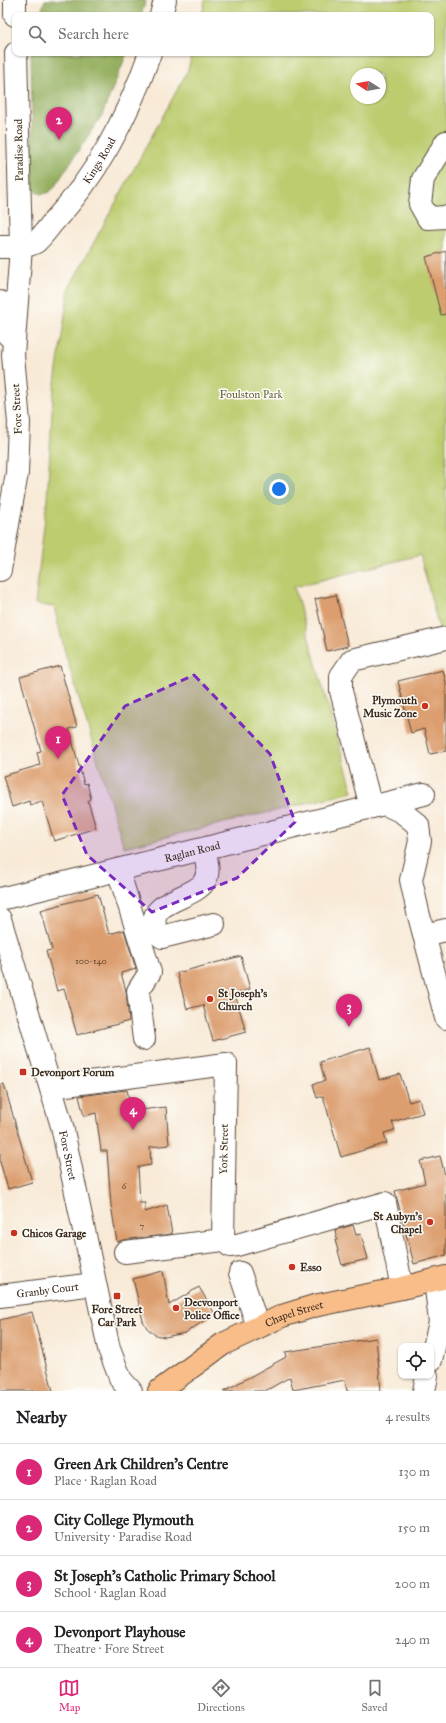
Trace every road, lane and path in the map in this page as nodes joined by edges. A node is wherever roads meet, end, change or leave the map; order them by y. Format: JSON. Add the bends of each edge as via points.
{"nodes":[{"id":1,"x":15,"y":0,"type":"edge"},
{"id":2,"x":165,"y":0,"type":"edge"},
{"id":3,"x":15,"y":12,"type":"edge"},
{"id":4,"x":162,"y":12,"type":"edge"},
{"id":5,"x":16,"y":56,"type":"edge"},
{"id":6,"x":149,"y":56,"type":"edge"},
{"id":7,"x":446,"y":142,"type":"edge"},
{"id":8,"x":446,"y":217,"type":"edge"},
{"id":9,"x":0,"y":247,"type":"edge"},
{"id":10,"x":21,"y":247,"type":"junction"},
{"id":11,"x":0,"y":302,"type":"edge"},
{"id":12,"x":13,"y":355,"type":"junction"},
{"id":13,"x":0,"y":570,"type":"edge"},
{"id":14,"x":446,"y":638,"type":"edge"},
{"id":15,"x":424,"y":794,"type":"dead end"},
{"id":16,"x":378,"y":806,"type":"junction"},
{"id":17,"x":204,"y":849,"type":"junction"},
{"id":18,"x":118,"y":870,"type":"junction"},
{"id":19,"x":0,"y":899,"type":"edge"},
{"id":20,"x":0,"y":919,"type":"edge"},
{"id":21,"x":214,"y":924,"type":"dead end"},
{"id":22,"x":446,"y":930,"type":"edge"},
{"id":23,"x":424,"y":935,"type":"junction"},
{"id":24,"x":446,"y":1018,"type":"edge"},
{"id":25,"x":144,"y":1039,"type":"dead end"},
{"id":26,"x":51,"y":1087,"type":"junction"},
{"id":27,"x":223,"y":1240,"type":"junction"},
{"id":28,"x":125,"y":1252,"type":"dead end"},
{"id":29,"x":240,"y":1273,"type":"dead end"},
{"id":30,"x":440,"y":1278,"type":"edge"},
{"id":31,"x":94,"y":1284,"type":"junction"},
{"id":32,"x":402,"y":1288,"type":"junction"},
{"id":33,"x":0,"y":1296,"type":"edge"},
{"id":34,"x":258,"y":1328,"type":"junction"},
{"id":35,"x":434,"y":1347,"type":"edge"},
{"id":36,"x":427,"y":1379,"type":"edge"},
{"id":37,"x":132,"y":1391,"type":"edge"},
{"id":38,"x":159,"y":1391,"type":"edge"},
{"id":39,"x":424,"y":1391,"type":"edge"}],
"edges":[{"from":1,"to":3,"type":"street"},
{"from":2,"to":4,"type":"street"},
{"from":5,"to":10,"type":"street","name":"Paradise Road"},
{"from":6,"to":10,"type":"street","name":"Kings Road","via":[[123,115],[97,164],[61,213],[35,242]]},
{"from":7,"to":8,"type":"street","via":[[423,179],[420,204],[428,218]]},
{"from":9,"to":10,"type":"street"},
{"from":10,"to":12,"type":"street","name":"Fore Street"},
{"from":11,"to":12,"type":"street"},
{"from":12,"to":13,"type":"street","name":"Fore Street","via":[[19,412],[17,473]]},
{"from":14,"to":16,"type":"street","via":[[352,660],[341,676],[341,691]]},
{"from":15,"to":16,"type":"street","name":"Raglan Road"},
{"from":16,"to":17,"type":"street","name":"Raglan Road"},
{"from":16,"to":23,"type":"street","via":[[402,812],[418,825],[420,841],[411,880]]},
{"from":17,"to":18,"type":"street","name":"Raglan Road"},
{"from":17,"to":21,"type":"street","via":[[208,868],[205,882],[164,906],[155,914],[154,922],[158,934],[162,937]]},
{"from":18,"to":19,"type":"street","name":"Raglan Road"},
{"from":18,"to":25,"type":"street","via":[[150,972],[138,990]]},
{"from":20,"to":26,"type":"street","name":"Fore Street"},
{"from":22,"to":23,"type":"street"},
{"from":23,"to":24,"type":"street"},
{"from":26,"to":27,"type":"street","name":"York Street","via":[[226,1064]]},
{"from":26,"to":31,"type":"street","name":"Fore Street","via":[[62,1126]]},
{"from":27,"to":28,"type":"street"},
{"from":27,"to":32,"type":"street","via":[[230,1246],[237,1245],[385,1204]]},
{"from":29,"to":34,"type":"street"},
{"from":30,"to":32,"type":"main road","name":"Chapel Street"},
{"from":30,"to":35,"type":"street","via":[[440,1322]]},
{"from":31,"to":33,"type":"street","name":"Granby Court"},
{"from":31,"to":37,"type":"street","name":"Fore Street","via":[[109,1349],[121,1380]]},
{"from":32,"to":34,"type":"main road","name":"Chapel Street","via":[[314,1306],[282,1316]]},
{"from":34,"to":38,"type":"main road","name":"Chapel Street","via":[[223,1344]]},
{"from":36,"to":39,"type":"street"}]}
